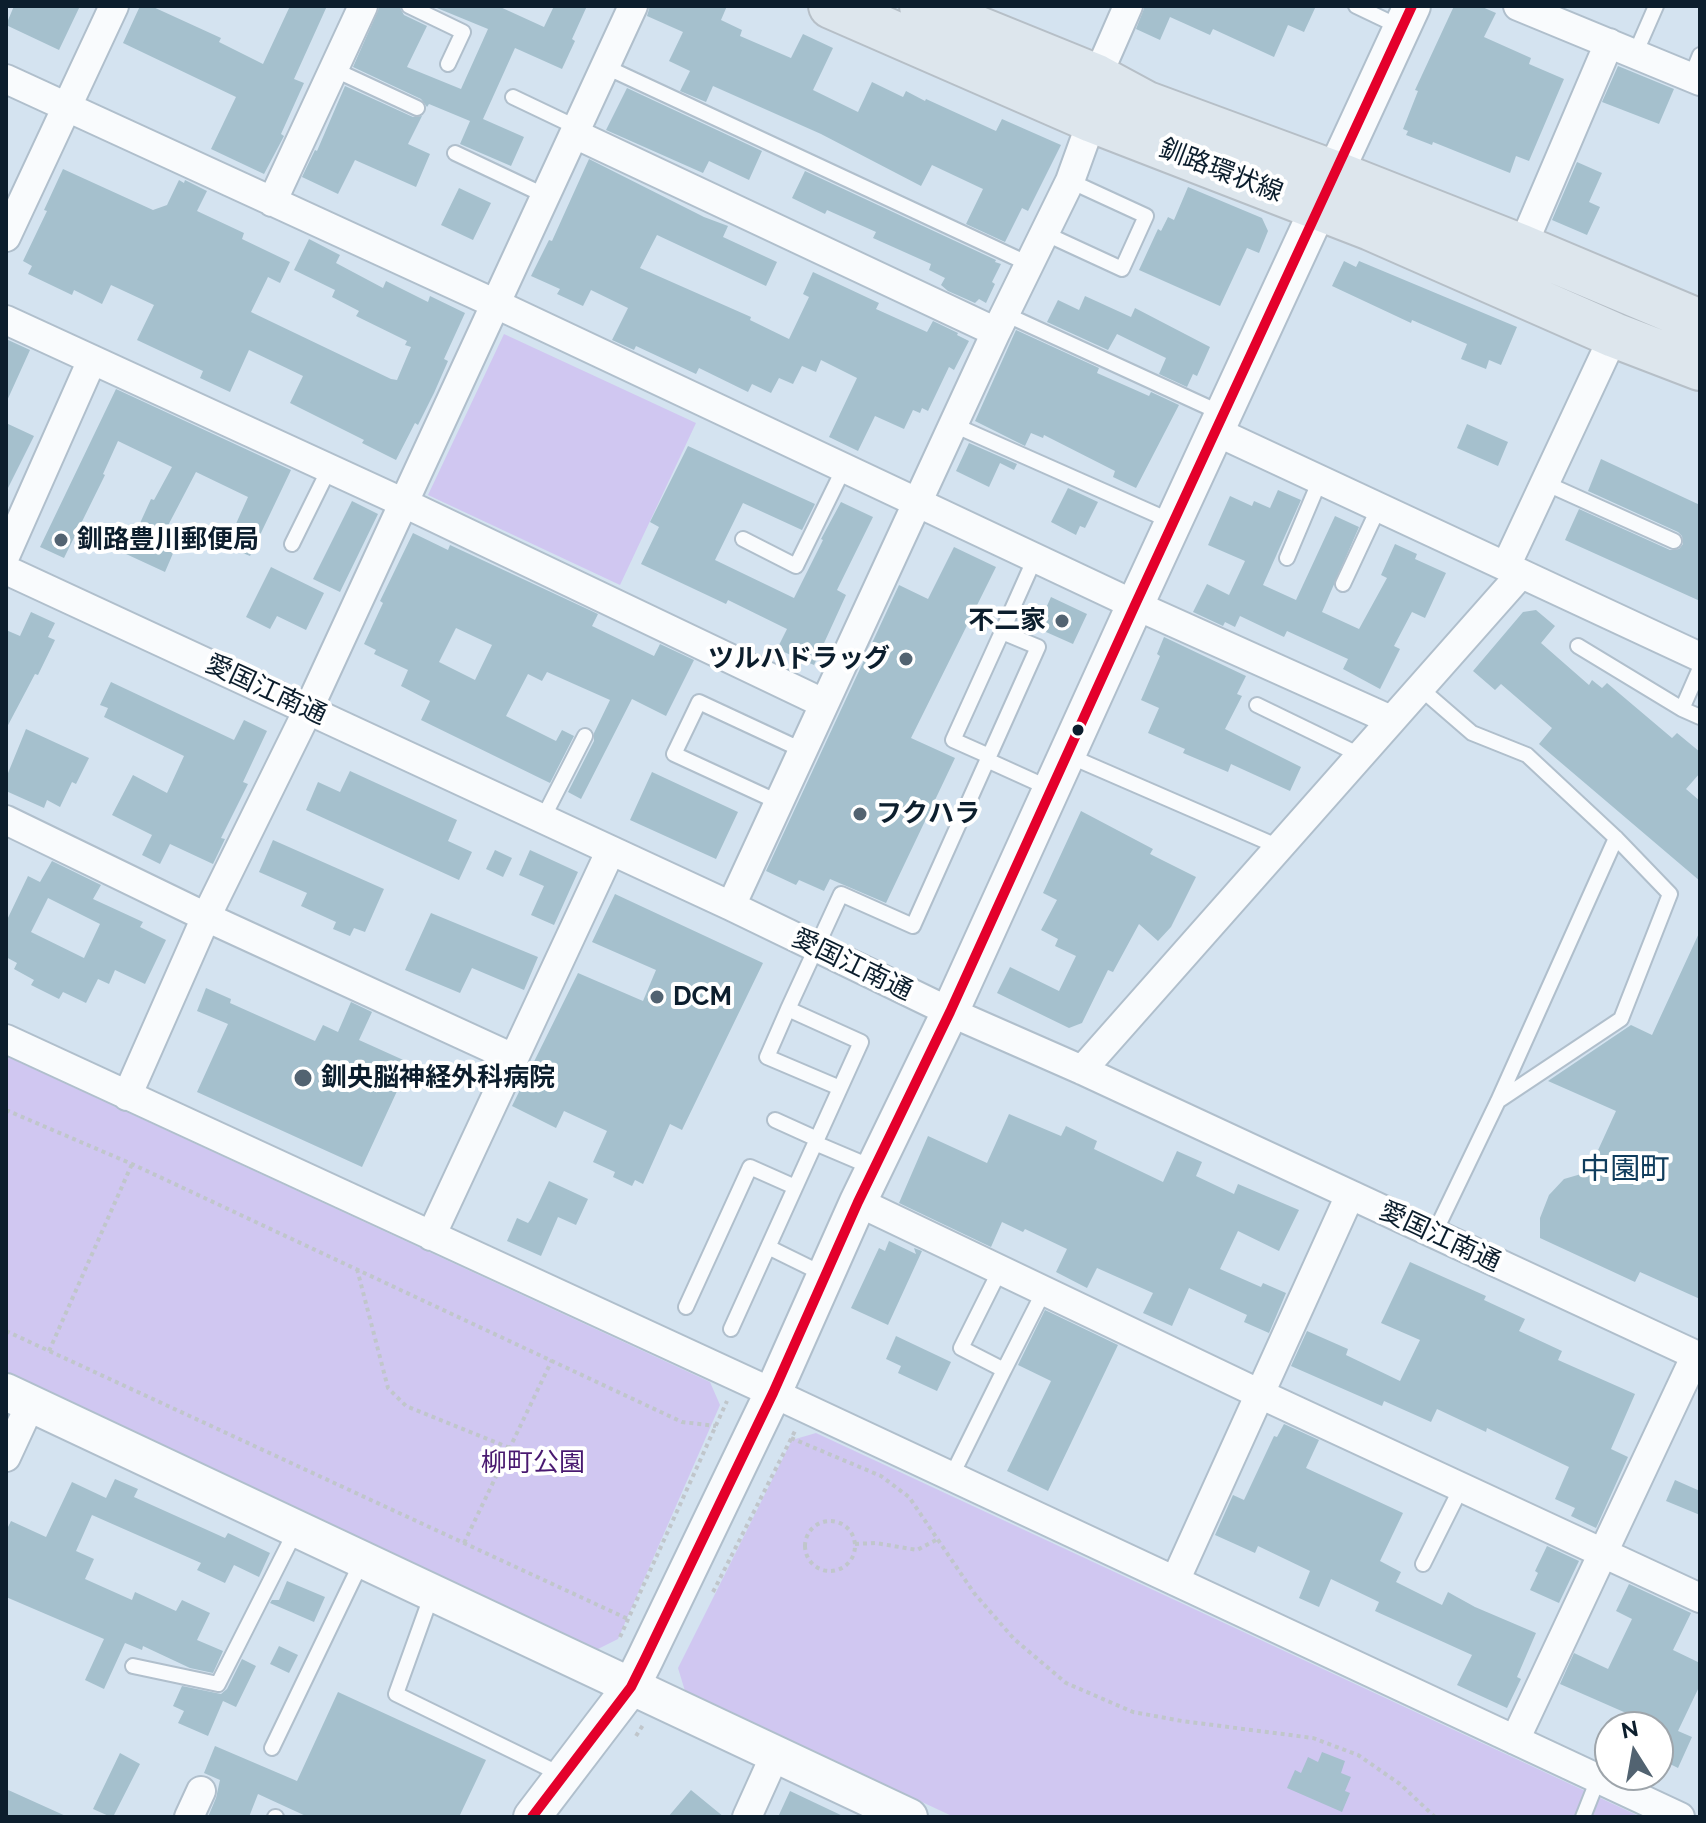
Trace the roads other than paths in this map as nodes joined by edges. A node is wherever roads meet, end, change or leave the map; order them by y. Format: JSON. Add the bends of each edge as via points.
{"nodes":[{"id":1,"x":114,"y":6,"type":"edge"},
{"id":2,"x":363,"y":6,"type":"edge"},
{"id":3,"x":409,"y":6,"type":"edge"},
{"id":4,"x":633,"y":6,"type":"edge"},
{"id":5,"x":831,"y":6,"type":"edge"},
{"id":6,"x":922,"y":6,"type":"edge"},
{"id":7,"x":1128,"y":6,"type":"edge"},
{"id":8,"x":1356,"y":6,"type":"edge"},
{"id":9,"x":1518,"y":6,"type":"edge"},
{"id":10,"x":1656,"y":6,"type":"edge"},
{"id":11,"x":1407,"y":17,"type":"edge"},
{"id":12,"x":1622,"y":49,"type":"junction"},
{"id":13,"x":448,"y":64,"type":"dead end"},
{"id":14,"x":606,"y":67,"type":"junction"},
{"id":15,"x":333,"y":69,"type":"junction"},
{"id":16,"x":1697,"y":71,"type":"edge"},
{"id":17,"x":1097,"y":77,"type":"junction"},
{"id":18,"x":6,"y":79,"type":"edge"},
{"id":19,"x":513,"y":97,"type":"dead end"},
{"id":20,"x":65,"y":107,"type":"junction"},
{"id":21,"x":417,"y":108,"type":"dead end"},
{"id":22,"x":1092,"y":120,"type":"junction"},
{"id":23,"x":577,"y":131,"type":"junction"},
{"id":24,"x":455,"y":153,"type":"dead end"},
{"id":25,"x":1070,"y":181,"type":"junction"},
{"id":26,"x":1326,"y":191,"type":"junction"},
{"id":27,"x":546,"y":196,"type":"junction"},
{"id":28,"x":272,"y":202,"type":"junction"},
{"id":29,"x":1044,"y":233,"type":"junction"},
{"id":30,"x":6,"y":237,"type":"edge"},
{"id":31,"x":1522,"y":247,"type":"junction"},
{"id":32,"x":1029,"y":264,"type":"junction"},
{"id":33,"x":496,"y":304,"type":"junction"},
{"id":34,"x":6,"y":320,"type":"edge"},
{"id":35,"x":1700,"y":322,"type":"edge"},
{"id":36,"x":1000,"y":323,"type":"junction"},
{"id":37,"x":1614,"y":335,"type":"junction"},
{"id":38,"x":92,"y":360,"type":"junction"},
{"id":39,"x":1700,"y":368,"type":"edge"},
{"id":40,"x":1219,"y":423,"type":"junction"},
{"id":41,"x":954,"y":425,"type":"junction"},
{"id":42,"x":330,"y":467,"type":"junction"},
{"id":43,"x":844,"y":468,"type":"junction"},
{"id":44,"x":1320,"y":480,"type":"junction"},
{"id":45,"x":1545,"y":483,"type":"junction"},
{"id":46,"x":402,"y":502,"type":"junction"},
{"id":47,"x":919,"y":503,"type":"junction"},
{"id":48,"x":1379,"y":507,"type":"junction"},
{"id":49,"x":1173,"y":522,"type":"junction"},
{"id":50,"x":743,"y":539,"type":"dead end"},
{"id":51,"x":1674,"y":541,"type":"dead end"},
{"id":52,"x":292,"y":544,"type":"dead end"},
{"id":53,"x":6,"y":554,"type":"edge"},
{"id":54,"x":1035,"y":558,"type":"junction"},
{"id":55,"x":1287,"y":558,"type":"dead end"},
{"id":56,"x":6,"y":570,"type":"edge"},
{"id":57,"x":1514,"y":570,"type":"junction"},
{"id":58,"x":1343,"y":584,"type":"dead end"},
{"id":59,"x":1135,"y":605,"type":"junction"},
{"id":60,"x":1002,"y":632,"type":"junction"},
{"id":61,"x":1578,"y":646,"type":"dead end"},
{"id":62,"x":1700,"y":657,"type":"edge"},
{"id":63,"x":1700,"y":668,"type":"edge"},
{"id":64,"x":1420,"y":688,"type":"junction"},
{"id":65,"x":823,"y":703,"type":"junction"},
{"id":66,"x":1257,"y":705,"type":"dead end"},
{"id":67,"x":1682,"y":709,"type":"junction"},
{"id":68,"x":308,"y":710,"type":"junction"},
{"id":69,"x":1700,"y":717,"type":"edge"},
{"id":70,"x":1391,"y":720,"type":"junction"},
{"id":71,"x":585,"y":736,"type":"dead end"},
{"id":72,"x":802,"y":750,"type":"junction"},
{"id":73,"x":1067,"y":755,"type":"junction"},
{"id":74,"x":1360,"y":755,"type":"junction"},
{"id":75,"x":988,"y":758,"type":"junction"},
{"id":76,"x":1051,"y":789,"type":"junction"},
{"id":77,"x":778,"y":802,"type":"junction"},
{"id":78,"x":6,"y":820,"type":"edge"},
{"id":79,"x":542,"y":820,"type":"junction"},
{"id":80,"x":1616,"y":838,"type":"junction"},
{"id":81,"x":1279,"y":847,"type":"junction"},
{"id":82,"x":610,"y":852,"type":"junction"},
{"id":83,"x":731,"y":906,"type":"junction"},
{"id":84,"x":206,"y":917,"type":"junction"},
{"id":85,"x":817,"y":948,"type":"junction"},
{"id":86,"x":788,"y":1009,"type":"junction"},
{"id":87,"x":950,"y":1012,"type":"junction"},
{"id":88,"x":6,"y":1039,"type":"edge"},
{"id":89,"x":513,"y":1058,"type":"junction"},
{"id":90,"x":1082,"y":1070,"type":"junction"},
{"id":91,"x":840,"y":1088,"type":"junction"},
{"id":92,"x":127,"y":1096,"type":"junction"},
{"id":93,"x":1498,"y":1101,"type":"junction"},
{"id":94,"x":775,"y":1120,"type":"dead end"},
{"id":95,"x":816,"y":1141,"type":"junction"},
{"id":96,"x":874,"y":1168,"type":"junction"},
{"id":97,"x":795,"y":1187,"type":"junction"},
{"id":98,"x":1350,"y":1195,"type":"junction"},
{"id":99,"x":858,"y":1202,"type":"junction"},
{"id":100,"x":1434,"y":1234,"type":"junction"},
{"id":101,"x":431,"y":1236,"type":"junction"},
{"id":102,"x":768,"y":1247,"type":"junction"},
{"id":103,"x":1000,"y":1270,"type":"junction"},
{"id":104,"x":825,"y":1275,"type":"junction"},
{"id":105,"x":1044,"y":1291,"type":"junction"},
{"id":106,"x":686,"y":1307,"type":"dead end"},
{"id":107,"x":731,"y":1329,"type":"dead end"},
{"id":108,"x":1698,"y":1356,"type":"edge"},
{"id":109,"x":1004,"y":1370,"type":"junction"},
{"id":110,"x":773,"y":1393,"type":"junction"},
{"id":111,"x":1260,"y":1394,"type":"junction"},
{"id":112,"x":18,"y":1398,"type":"edge"},
{"id":113,"x":6,"y":1457,"type":"edge"},
{"id":114,"x":951,"y":1477,"type":"junction"},
{"id":115,"x":1461,"y":1488,"type":"junction"},
{"id":116,"x":297,"y":1529,"type":"junction"},
{"id":117,"x":1602,"y":1554,"type":"junction"},
{"id":118,"x":362,"y":1560,"type":"junction"},
{"id":119,"x":1423,"y":1564,"type":"dead end"},
{"id":120,"x":1175,"y":1581,"type":"junction"},
{"id":121,"x":432,"y":1593,"type":"junction"},
{"id":122,"x":1700,"y":1598,"type":"edge"},
{"id":123,"x":133,"y":1666,"type":"dead end"},
{"id":124,"x":631,"y":1687,"type":"junction"},
{"id":125,"x":1515,"y":1740,"type":"junction"},
{"id":126,"x":272,"y":1748,"type":"dead end"},
{"id":127,"x":775,"y":1755,"type":"junction"},
{"id":128,"x":566,"y":1776,"type":"junction"},
{"id":129,"x":1594,"y":1777,"type":"edge"},
{"id":130,"x":1594,"y":1789,"type":"edge"},
{"id":131,"x":201,"y":1791,"type":"dead end"},
{"id":132,"x":1624,"y":1791,"type":"edge"},
{"id":133,"x":887,"y":1812,"type":"edge"},
{"id":134,"x":189,"y":1817,"type":"edge"},
{"id":135,"x":532,"y":1817,"type":"edge"},
{"id":136,"x":747,"y":1817,"type":"edge"},
{"id":137,"x":1583,"y":1817,"type":"edge"},
{"id":138,"x":1680,"y":1817,"type":"edge"}],
"edges":[{"from":1,"to":20,"type":"street"},
{"from":2,"to":15,"type":"street"},
{"from":3,"to":13,"type":"lane","via":[[463,32]]},
{"from":4,"to":14,"type":"street"},
{"from":5,"to":22,"type":"main road","name":"釧路環状線"},
{"from":6,"to":17,"type":"main road","name":"釧路環状線"},
{"from":7,"to":17,"type":"street"},
{"from":8,"to":11,"type":"lane"},
{"from":9,"to":12,"type":"street"},
{"from":10,"to":12,"type":"lane"},
{"from":11,"to":26,"type":"street"},
{"from":12,"to":16,"type":"street"},
{"from":12,"to":31,"type":"street"},
{"from":14,"to":23,"type":"street"},
{"from":14,"to":32,"type":"lane"},
{"from":15,"to":21,"type":"lane"},
{"from":15,"to":28,"type":"street"},
{"from":17,"to":26,"type":"main road","name":"釧路環状線"},
{"from":18,"to":20,"type":"street"},
{"from":19,"to":23,"type":"lane"},
{"from":20,"to":28,"type":"street"},
{"from":20,"to":30,"type":"street"},
{"from":22,"to":25,"type":"street"},
{"from":22,"to":26,"type":"main road","name":"釧路環状線"},
{"from":23,"to":27,"type":"street"},
{"from":23,"to":36,"type":"street"},
{"from":24,"to":27,"type":"lane"},
{"from":25,"to":29,"type":"street"},
{"from":25,"to":29,"type":"lane","via":[[1146,216],[1122,269]]},
{"from":26,"to":31,"type":"main road","name":"釧路環状線"},
{"from":26,"to":37,"type":"main road","name":"釧路環状線","via":[[1371,228]]},
{"from":26,"to":40,"type":"street"},
{"from":27,"to":33,"type":"street"},
{"from":28,"to":33,"type":"street"},
{"from":29,"to":32,"type":"street"},
{"from":31,"to":35,"type":"main road","name":"釧路環状線"},
{"from":32,"to":36,"type":"street"},
{"from":33,"to":43,"type":"street"},
{"from":33,"to":46,"type":"street"},
{"from":34,"to":38,"type":"street"},
{"from":36,"to":40,"type":"lane"},
{"from":36,"to":41,"type":"street"},
{"from":37,"to":39,"type":"main road","name":"釧路環状線"},
{"from":37,"to":45,"type":"street"},
{"from":38,"to":42,"type":"street"},
{"from":38,"to":53,"type":"street"},
{"from":40,"to":44,"type":"street"},
{"from":40,"to":49,"type":"street"},
{"from":41,"to":47,"type":"street"},
{"from":41,"to":49,"type":"lane"},
{"from":42,"to":46,"type":"street"},
{"from":42,"to":52,"type":"lane"},
{"from":43,"to":47,"type":"street"},
{"from":43,"to":50,"type":"lane","via":[[796,566]]},
{"from":44,"to":48,"type":"street"},
{"from":44,"to":55,"type":"lane"},
{"from":45,"to":51,"type":"lane"},
{"from":45,"to":57,"type":"street"},
{"from":46,"to":65,"type":"street"},
{"from":46,"to":68,"type":"street"},
{"from":47,"to":54,"type":"street"},
{"from":47,"to":65,"type":"street"},
{"from":48,"to":57,"type":"street"},
{"from":48,"to":58,"type":"lane"},
{"from":49,"to":59,"type":"street"},
{"from":54,"to":59,"type":"street"},
{"from":54,"to":60,"type":"lane"},
{"from":56,"to":68,"type":"street","name":"愛国江南通"},
{"from":57,"to":62,"type":"street"},
{"from":57,"to":64,"type":"street"},
{"from":59,"to":70,"type":"street"},
{"from":59,"to":73,"type":"street"},
{"from":60,"to":75,"type":"lane","via":[[953,740]]},
{"from":60,"to":75,"type":"lane","via":[[1038,647]]},
{"from":61,"to":67,"type":"lane"},
{"from":63,"to":67,"type":"lane"},
{"from":64,"to":70,"type":"street"},
{"from":64,"to":80,"type":"lane","via":[[1472,733],[1527,755]]},
{"from":65,"to":72,"type":"street"},
{"from":66,"to":74,"type":"lane"},
{"from":67,"to":69,"type":"lane"},
{"from":68,"to":79,"type":"street","name":"愛国江南通"},
{"from":68,"to":84,"type":"street"},
{"from":70,"to":74,"type":"street"},
{"from":71,"to":79,"type":"lane"},
{"from":72,"to":77,"type":"street"},
{"from":72,"to":77,"type":"lane","via":[[699,702],[674,754]]},
{"from":73,"to":76,"type":"street"},
{"from":73,"to":81,"type":"lane"},
{"from":74,"to":81,"type":"street"},
{"from":75,"to":76,"type":"lane"},
{"from":75,"to":85,"type":"lane","via":[[913,926],[841,894]]},
{"from":76,"to":87,"type":"street"},
{"from":77,"to":83,"type":"street"},
{"from":78,"to":84,"type":"street"},
{"from":79,"to":82,"type":"street","name":"愛国江南通"},
{"from":80,"to":93,"type":"lane"},
{"from":80,"to":93,"type":"lane","via":[[1670,894],[1621,1019]]},
{"from":81,"to":90,"type":"street"},
{"from":82,"to":83,"type":"street","name":"愛国江南通"},
{"from":82,"to":89,"type":"street"},
{"from":83,"to":85,"type":"street","name":"愛国江南通"},
{"from":84,"to":89,"type":"street"},
{"from":84,"to":92,"type":"street"},
{"from":85,"to":86,"type":"lane"},
{"from":85,"to":87,"type":"street","name":"愛国江南通"},
{"from":86,"to":91,"type":"lane","via":[[861,1042]]},
{"from":86,"to":91,"type":"lane","via":[[767,1057]]},
{"from":87,"to":90,"type":"street","name":"愛国江南通"},
{"from":87,"to":96,"type":"street"},
{"from":88,"to":92,"type":"street"},
{"from":89,"to":101,"type":"street"},
{"from":90,"to":98,"type":"street","name":"愛国江南通"},
{"from":91,"to":95,"type":"lane"},
{"from":92,"to":101,"type":"street"},
{"from":93,"to":100,"type":"lane"},
{"from":94,"to":95,"type":"lane"},
{"from":95,"to":96,"type":"lane"},
{"from":95,"to":97,"type":"lane"},
{"from":96,"to":99,"type":"street"},
{"from":97,"to":102,"type":"lane"},
{"from":97,"to":106,"type":"lane","via":[[750,1167]]},
{"from":98,"to":100,"type":"street","name":"愛国江南通"},
{"from":98,"to":111,"type":"street"},
{"from":99,"to":103,"type":"street"},
{"from":99,"to":104,"type":"street"},
{"from":100,"to":108,"type":"street","name":"愛国江南通"},
{"from":101,"to":110,"type":"street"},
{"from":102,"to":104,"type":"lane"},
{"from":102,"to":107,"type":"lane"},
{"from":103,"to":105,"type":"street"},
{"from":103,"to":109,"type":"lane","via":[[961,1348]]},
{"from":104,"to":110,"type":"street"},
{"from":105,"to":109,"type":"lane"},
{"from":105,"to":111,"type":"street"},
{"from":108,"to":117,"type":"street"},
{"from":109,"to":114,"type":"lane"},
{"from":110,"to":114,"type":"street"},
{"from":110,"to":124,"type":"street"},
{"from":111,"to":115,"type":"street"},
{"from":111,"to":120,"type":"street"},
{"from":112,"to":113,"type":"street"},
{"from":112,"to":116,"type":"street"},
{"from":114,"to":120,"type":"street"},
{"from":115,"to":117,"type":"street"},
{"from":115,"to":119,"type":"lane"},
{"from":116,"to":118,"type":"street"},
{"from":116,"to":123,"type":"lane","via":[[218,1684]]},
{"from":117,"to":122,"type":"street"},
{"from":117,"to":125,"type":"street"},
{"from":118,"to":121,"type":"street"},
{"from":118,"to":126,"type":"lane"},
{"from":120,"to":125,"type":"street"},
{"from":121,"to":124,"type":"street"},
{"from":121,"to":128,"type":"lane","via":[[396,1694]]},
{"from":124,"to":127,"type":"street"},
{"from":124,"to":128,"type":"street"},
{"from":125,"to":129,"type":"street"},
{"from":127,"to":133,"type":"street"},
{"from":127,"to":136,"type":"street"},
{"from":128,"to":135,"type":"street"},
{"from":130,"to":137,"type":"lane"},
{"from":131,"to":134,"type":"street"},
{"from":132,"to":138,"type":"street"}]}
